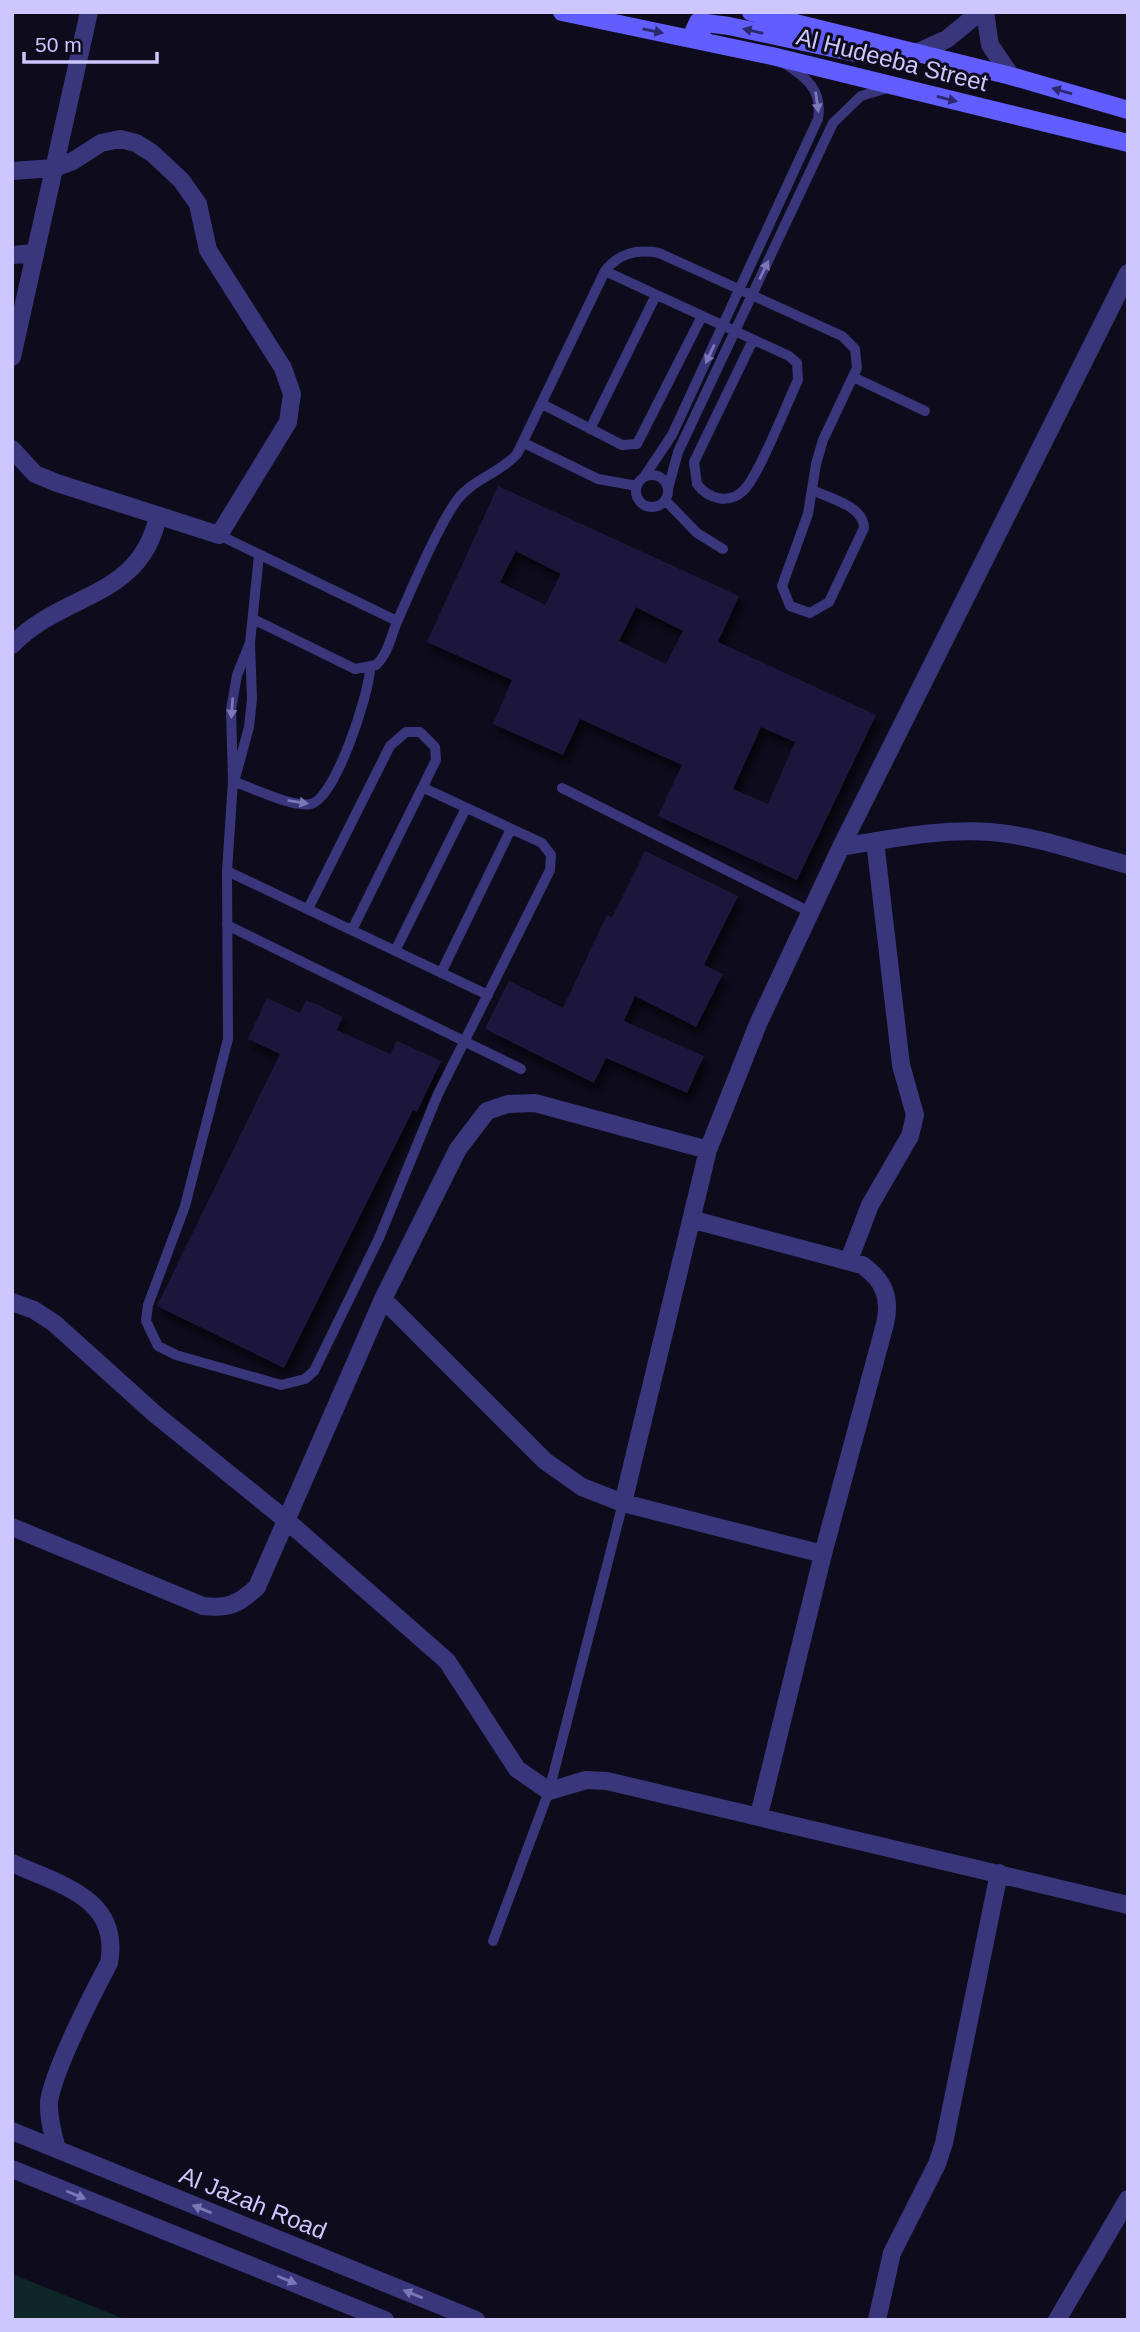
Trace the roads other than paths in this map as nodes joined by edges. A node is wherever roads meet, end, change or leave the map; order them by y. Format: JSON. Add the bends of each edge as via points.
{"nodes":[{"id":1,"x":89,"y":12,"type":"edge"},
{"id":2,"x":562,"y":12,"type":"edge"},
{"id":3,"x":751,"y":12,"type":"edge"},
{"id":4,"x":983,"y":12,"type":"edge"},
{"id":5,"x":772,"y":15,"type":"edge"},
{"id":6,"x":707,"y":42,"type":"junction"},
{"id":7,"x":916,"y":53,"type":"junction"},
{"id":8,"x":772,"y":56,"type":"junction"},
{"id":9,"x":1011,"y":76,"type":"junction"},
{"id":10,"x":899,"y":87,"type":"junction"},
{"id":11,"x":1128,"y":110,"type":"edge"},
{"id":12,"x":1128,"y":143,"type":"edge"},
{"id":13,"x":54,"y":168,"type":"junction"},
{"id":14,"x":12,"y":171,"type":"edge"},
{"id":15,"x":34,"y":253,"type":"junction"},
{"id":16,"x":12,"y":255,"type":"edge"},
{"id":17,"x":605,"y":271,"type":"junction"},
{"id":18,"x":1128,"y":273,"type":"edge"},
{"id":19,"x":740,"y":290,"type":"junction"},
{"id":20,"x":656,"y":295,"type":"junction"},
{"id":21,"x":752,"y":296,"type":"junction"},
{"id":22,"x":702,"y":316,"type":"junction"},
{"id":23,"x":723,"y":326,"type":"junction"},
{"id":24,"x":735,"y":331,"type":"junction"},
{"id":25,"x":753,"y":340,"type":"junction"},
{"id":26,"x":12,"y":357,"type":"edge"},
{"id":27,"x":853,"y":377,"type":"junction"},
{"id":28,"x":542,"y":404,"type":"junction"},
{"id":29,"x":926,"y":411,"type":"dead end"},
{"id":30,"x":590,"y":429,"type":"junction"},
{"id":31,"x":524,"y":443,"type":"junction"},
{"id":32,"x":15,"y":456,"type":"edge"},
{"id":33,"x":640,"y":482,"type":"junction"},
{"id":34,"x":812,"y":490,"type":"junction"},
{"id":35,"x":666,"y":495,"type":"junction"},
{"id":36,"x":158,"y":516,"type":"junction"},
{"id":37,"x":219,"y":535,"type":"junction"},
{"id":38,"x":723,"y":549,"type":"dead end"},
{"id":39,"x":259,"y":555,"type":"junction"},
{"id":40,"x":253,"y":619,"type":"junction"},
{"id":41,"x":397,"y":621,"type":"junction"},
{"id":42,"x":250,"y":643,"type":"junction"},
{"id":43,"x":12,"y":645,"type":"edge"},
{"id":44,"x":370,"y":669,"type":"junction"},
{"id":45,"x":233,"y":781,"type":"junction"},
{"id":46,"x":424,"y":788,"type":"junction"},
{"id":47,"x":562,"y":788,"type":"dead end"},
{"id":48,"x":466,"y":807,"type":"junction"},
{"id":49,"x":511,"y":829,"type":"junction"},
{"id":50,"x":875,"y":841,"type":"junction"},
{"id":51,"x":841,"y":847,"type":"junction"},
{"id":52,"x":1128,"y":866,"type":"edge"},
{"id":53,"x":227,"y":871,"type":"junction"},
{"id":54,"x":308,"y":909,"type":"junction"},
{"id":55,"x":810,"y":912,"type":"junction"},
{"id":56,"x":227,"y":925,"type":"junction"},
{"id":57,"x":352,"y":930,"type":"junction"},
{"id":58,"x":395,"y":951,"type":"junction"},
{"id":59,"x":441,"y":973,"type":"junction"},
{"id":60,"x":488,"y":995,"type":"junction"},
{"id":61,"x":465,"y":1041,"type":"junction"},
{"id":62,"x":522,"y":1069,"type":"dead end"},
{"id":63,"x":708,"y":1150,"type":"junction"},
{"id":64,"x":694,"y":1220,"type":"junction"},
{"id":65,"x":849,"y":1260,"type":"junction"},
{"id":66,"x":383,"y":1299,"type":"junction"},
{"id":67,"x":12,"y":1301,"type":"edge"},
{"id":68,"x":623,"y":1503,"type":"junction"},
{"id":69,"x":286,"y":1520,"type":"junction"},
{"id":70,"x":12,"y":1527,"type":"edge"},
{"id":71,"x":823,"y":1554,"type":"junction"},
{"id":72,"x":549,"y":1791,"type":"junction"},
{"id":73,"x":759,"y":1815,"type":"junction"},
{"id":74,"x":12,"y":1863,"type":"edge"},
{"id":75,"x":999,"y":1873,"type":"junction"},
{"id":76,"x":1128,"y":1905,"type":"edge"},
{"id":77,"x":493,"y":1941,"type":"dead end"},
{"id":78,"x":12,"y":2132,"type":"edge"},
{"id":79,"x":57,"y":2149,"type":"junction"},
{"id":80,"x":12,"y":2169,"type":"edge"},
{"id":81,"x":1128,"y":2199,"type":"edge"},
{"id":82,"x":387,"y":2320,"type":"edge"},
{"id":83,"x":476,"y":2320,"type":"edge"},
{"id":84,"x":877,"y":2320,"type":"edge"},
{"id":85,"x":1057,"y":2320,"type":"edge"}],
"edges":[{"from":1,"to":13,"type":"street"},
{"from":2,"to":6,"type":"main road","name":"Al Hudeeba Street","one_way":true},
{"from":3,"to":5,"type":"main road","name":"Al Hudeeba Street"},
{"from":4,"to":7,"type":"street","via":[[947,39]]},
{"from":4,"to":9,"type":"street","via":[[990,45]]},
{"from":5,"to":7,"type":"main road","name":"Al Hudeeba Street"},
{"from":7,"to":6,"type":"main road","one_way":true,"via":[[860,54],[698,22],[694,31]]},
{"from":6,"to":8,"type":"main road","name":"Al Hudeeba Street"},
{"from":7,"to":9,"type":"main road","name":"Al Hudeeba Street"},
{"from":8,"to":10,"type":"main road","name":"Al Hudeeba Street"},
{"from":8,"to":19,"type":"lane","one_way":true,"via":[[808,80],[820,109]]},
{"from":11,"to":9,"type":"main road","name":"Al Hudeeba Street","one_way":true},
{"from":10,"to":12,"type":"main road","name":"Al Hudeeba Street","one_way":true},
{"from":21,"to":10,"type":"lane","one_way":true,"via":[[833,123],[861,96]]},
{"from":13,"to":14,"type":"street"},
{"from":13,"to":15,"type":"street"},
{"from":13,"to":37,"type":"street","via":[[110,140],[136,143],[152,153],[198,204],[216,267],[290,380],[288,422]]},
{"from":15,"to":16,"type":"street"},
{"from":15,"to":26,"type":"street"},
{"from":17,"to":19,"type":"lane","via":[[622,255],[646,251]]},
{"from":17,"to":20,"type":"lane"},
{"from":17,"to":28,"type":"lane"},
{"from":18,"to":51,"type":"street"},
{"from":19,"to":21,"type":"lane"},
{"from":19,"to":23,"type":"lane"},
{"from":20,"to":22,"type":"lane"},
{"from":20,"to":30,"type":"lane"},
{"from":21,"to":24,"type":"lane"},
{"from":21,"to":27,"type":"lane","via":[[850,342],[858,359]]},
{"from":22,"to":23,"type":"lane"},
{"from":22,"to":30,"type":"lane","via":[[641,440],[627,446]]},
{"from":23,"to":24,"type":"lane"},
{"from":23,"to":33,"type":"lane","one_way":true,"via":[[672,435]]},
{"from":24,"to":25,"type":"lane"},
{"from":24,"to":35,"type":"lane","via":[[678,452]]},
{"from":25,"to":25,"type":"lane","via":[[794,359],[800,374],[747,487],[728,499],[713,498],[696,484],[694,462]]},
{"from":27,"to":29,"type":"lane"},
{"from":27,"to":34,"type":"lane","via":[[824,440]]},
{"from":28,"to":30,"type":"lane"},
{"from":28,"to":31,"type":"lane"},
{"from":31,"to":33,"type":"lane","via":[[598,479]]},
{"from":31,"to":41,"type":"lane","via":[[508,463],[474,483],[458,499]]},
{"from":32,"to":36,"type":"street","via":[[35,474]]},
{"from":33,"to":35,"type":"lane","via":[[656,475]]},
{"from":33,"to":35,"type":"lane","via":[[638,499],[642,503],[654,506]]},
{"from":34,"to":34,"type":"lane","via":[[801,538],[782,586],[790,606],[810,613],[829,602],[864,528],[857,511]]},
{"from":35,"to":38,"type":"lane","via":[[685,523]]},
{"from":36,"to":37,"type":"street"},
{"from":36,"to":43,"type":"street","via":[[150,544],[128,573],[38,622]]},
{"from":37,"to":39,"type":"lane"},
{"from":39,"to":40,"type":"lane"},
{"from":39,"to":41,"type":"lane"},
{"from":40,"to":42,"type":"lane"},
{"from":40,"to":44,"type":"lane","via":[[348,667]]},
{"from":41,"to":44,"type":"lane","via":[[381,660]]},
{"from":42,"to":45,"type":"lane","via":[[252,699],[243,755]]},
{"from":42,"to":45,"type":"lane","one_way":true,"via":[[233,693]]},
{"from":45,"to":44,"type":"lane","one_way":true,"via":[[296,804],[324,797],[365,702]]},
{"from":45,"to":53,"type":"lane"},
{"from":46,"to":48,"type":"lane"},
{"from":46,"to":54,"type":"lane","via":[[436,760],[435,747],[420,732],[406,732],[390,746]]},
{"from":46,"to":57,"type":"lane"},
{"from":47,"to":55,"type":"lane"},
{"from":48,"to":49,"type":"lane"},
{"from":48,"to":58,"type":"lane"},
{"from":49,"to":59,"type":"lane"},
{"from":49,"to":60,"type":"lane","via":[[542,843],[552,863]]},
{"from":50,"to":51,"type":"street"},
{"from":50,"to":52,"type":"street","via":[[933,832],[994,832]]},
{"from":50,"to":65,"type":"street","via":[[901,1065],[915,1115],[910,1136],[870,1205]]},
{"from":51,"to":55,"type":"street"},
{"from":53,"to":54,"type":"lane"},
{"from":53,"to":56,"type":"lane"},
{"from":54,"to":57,"type":"lane"},
{"from":55,"to":63,"type":"street","via":[[758,1024]]},
{"from":56,"to":61,"type":"lane"},
{"from":56,"to":61,"type":"lane","via":[[230,1018],[225,1056],[185,1206],[146,1313],[152,1338],[167,1352],[281,1385],[305,1379],[314,1371],[379,1238],[426,1121]]},
{"from":57,"to":58,"type":"lane"},
{"from":58,"to":59,"type":"lane"},
{"from":59,"to":60,"type":"lane"},
{"from":60,"to":61,"type":"lane"},
{"from":61,"to":62,"type":"lane"},
{"from":63,"to":64,"type":"street"},
{"from":63,"to":66,"type":"street","via":[[535,1103],[487,1111],[458,1149]]},
{"from":64,"to":65,"type":"street"},
{"from":64,"to":68,"type":"street"},
{"from":65,"to":71,"type":"street","via":[[873,1273],[887,1297],[888,1310]]},
{"from":66,"to":68,"type":"street","via":[[545,1461],[582,1487]]},
{"from":66,"to":69,"type":"street"},
{"from":67,"to":69,"type":"street","via":[[54,1323],[155,1414]]},
{"from":68,"to":71,"type":"street"},
{"from":68,"to":72,"type":"lane"},
{"from":69,"to":70,"type":"street","via":[[257,1587],[225,1609],[203,1606]]},
{"from":69,"to":72,"type":"street","via":[[447,1661],[517,1769]]},
{"from":71,"to":73,"type":"street"},
{"from":72,"to":73,"type":"street","via":[[586,1780],[607,1781]]},
{"from":72,"to":77,"type":"lane"},
{"from":73,"to":75,"type":"street"},
{"from":74,"to":79,"type":"street","via":[[91,1902],[110,1930],[109,1963],[49,2100]]},
{"from":75,"to":76,"type":"street"},
{"from":75,"to":84,"type":"street","via":[[944,2143],[892,2253]]},
{"from":78,"to":79,"type":"street","name":"Al Jazah Road"},
{"from":83,"to":79,"type":"street","name":"Al Jazah Road","one_way":true},
{"from":80,"to":82,"type":"street","one_way":true},
{"from":81,"to":85,"type":"street"}]}
